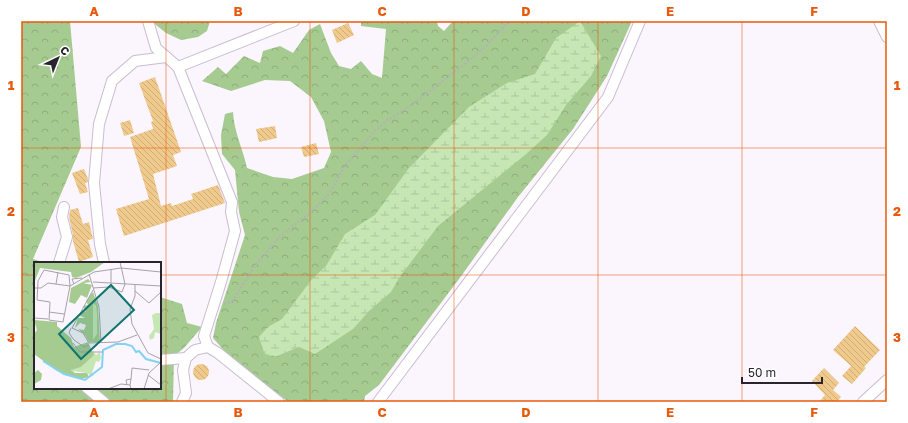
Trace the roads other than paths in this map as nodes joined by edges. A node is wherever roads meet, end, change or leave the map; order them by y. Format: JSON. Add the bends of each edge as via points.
{"nodes":[{"id":1,"x":148,"y":21,"type":"edge"},
{"id":2,"x":294,"y":21,"type":"edge"},
{"id":3,"x":640,"y":21,"type":"edge"},
{"id":4,"x":879,"y":21,"type":"edge"},
{"id":5,"x":887,"y":37,"type":"edge"},
{"id":6,"x":166,"y":57,"type":"junction"},
{"id":7,"x":178,"y":67,"type":"junction"},
{"id":8,"x":64,"y":207,"type":"dead end"},
{"id":9,"x":59,"y":262,"type":"edge"},
{"id":10,"x":104,"y":262,"type":"edge"},
{"id":11,"x":208,"y":347,"type":"junction"},
{"id":12,"x":186,"y":358,"type":"junction"},
{"id":13,"x":161,"y":360,"type":"edge"},
{"id":14,"x":887,"y":380,"type":"edge"},
{"id":15,"x":88,"y":389,"type":"edge"},
{"id":16,"x":104,"y":402,"type":"edge"},
{"id":17,"x":182,"y":402,"type":"edge"},
{"id":18,"x":279,"y":402,"type":"edge"},
{"id":19,"x":378,"y":402,"type":"edge"},
{"id":20,"x":863,"y":402,"type":"edge"}],
"edges":[{"from":1,"to":6,"type":"street","via":[[156,48]]},
{"from":2,"to":7,"type":"street"},
{"from":3,"to":19,"type":"street","via":[[608,97]]},
{"from":4,"to":5,"type":"street"},
{"from":6,"to":7,"type":"street"},
{"from":6,"to":10,"type":"street","via":[[135,61],[112,82],[99,124],[94,183]]},
{"from":7,"to":11,"type":"street","via":[[232,202],[231,212],[235,231],[204,336]]},
{"from":8,"to":9,"type":"street","via":[[62,217],[67,237]]},
{"from":11,"to":12,"type":"street","via":[[195,350]]},
{"from":11,"to":18,"type":"street","via":[[218,352]]},
{"from":12,"to":13,"type":"street"},
{"from":12,"to":17,"type":"street","via":[[183,370],[186,393]]},
{"from":14,"to":20,"type":"street"},
{"from":15,"to":16,"type":"street"}]}
